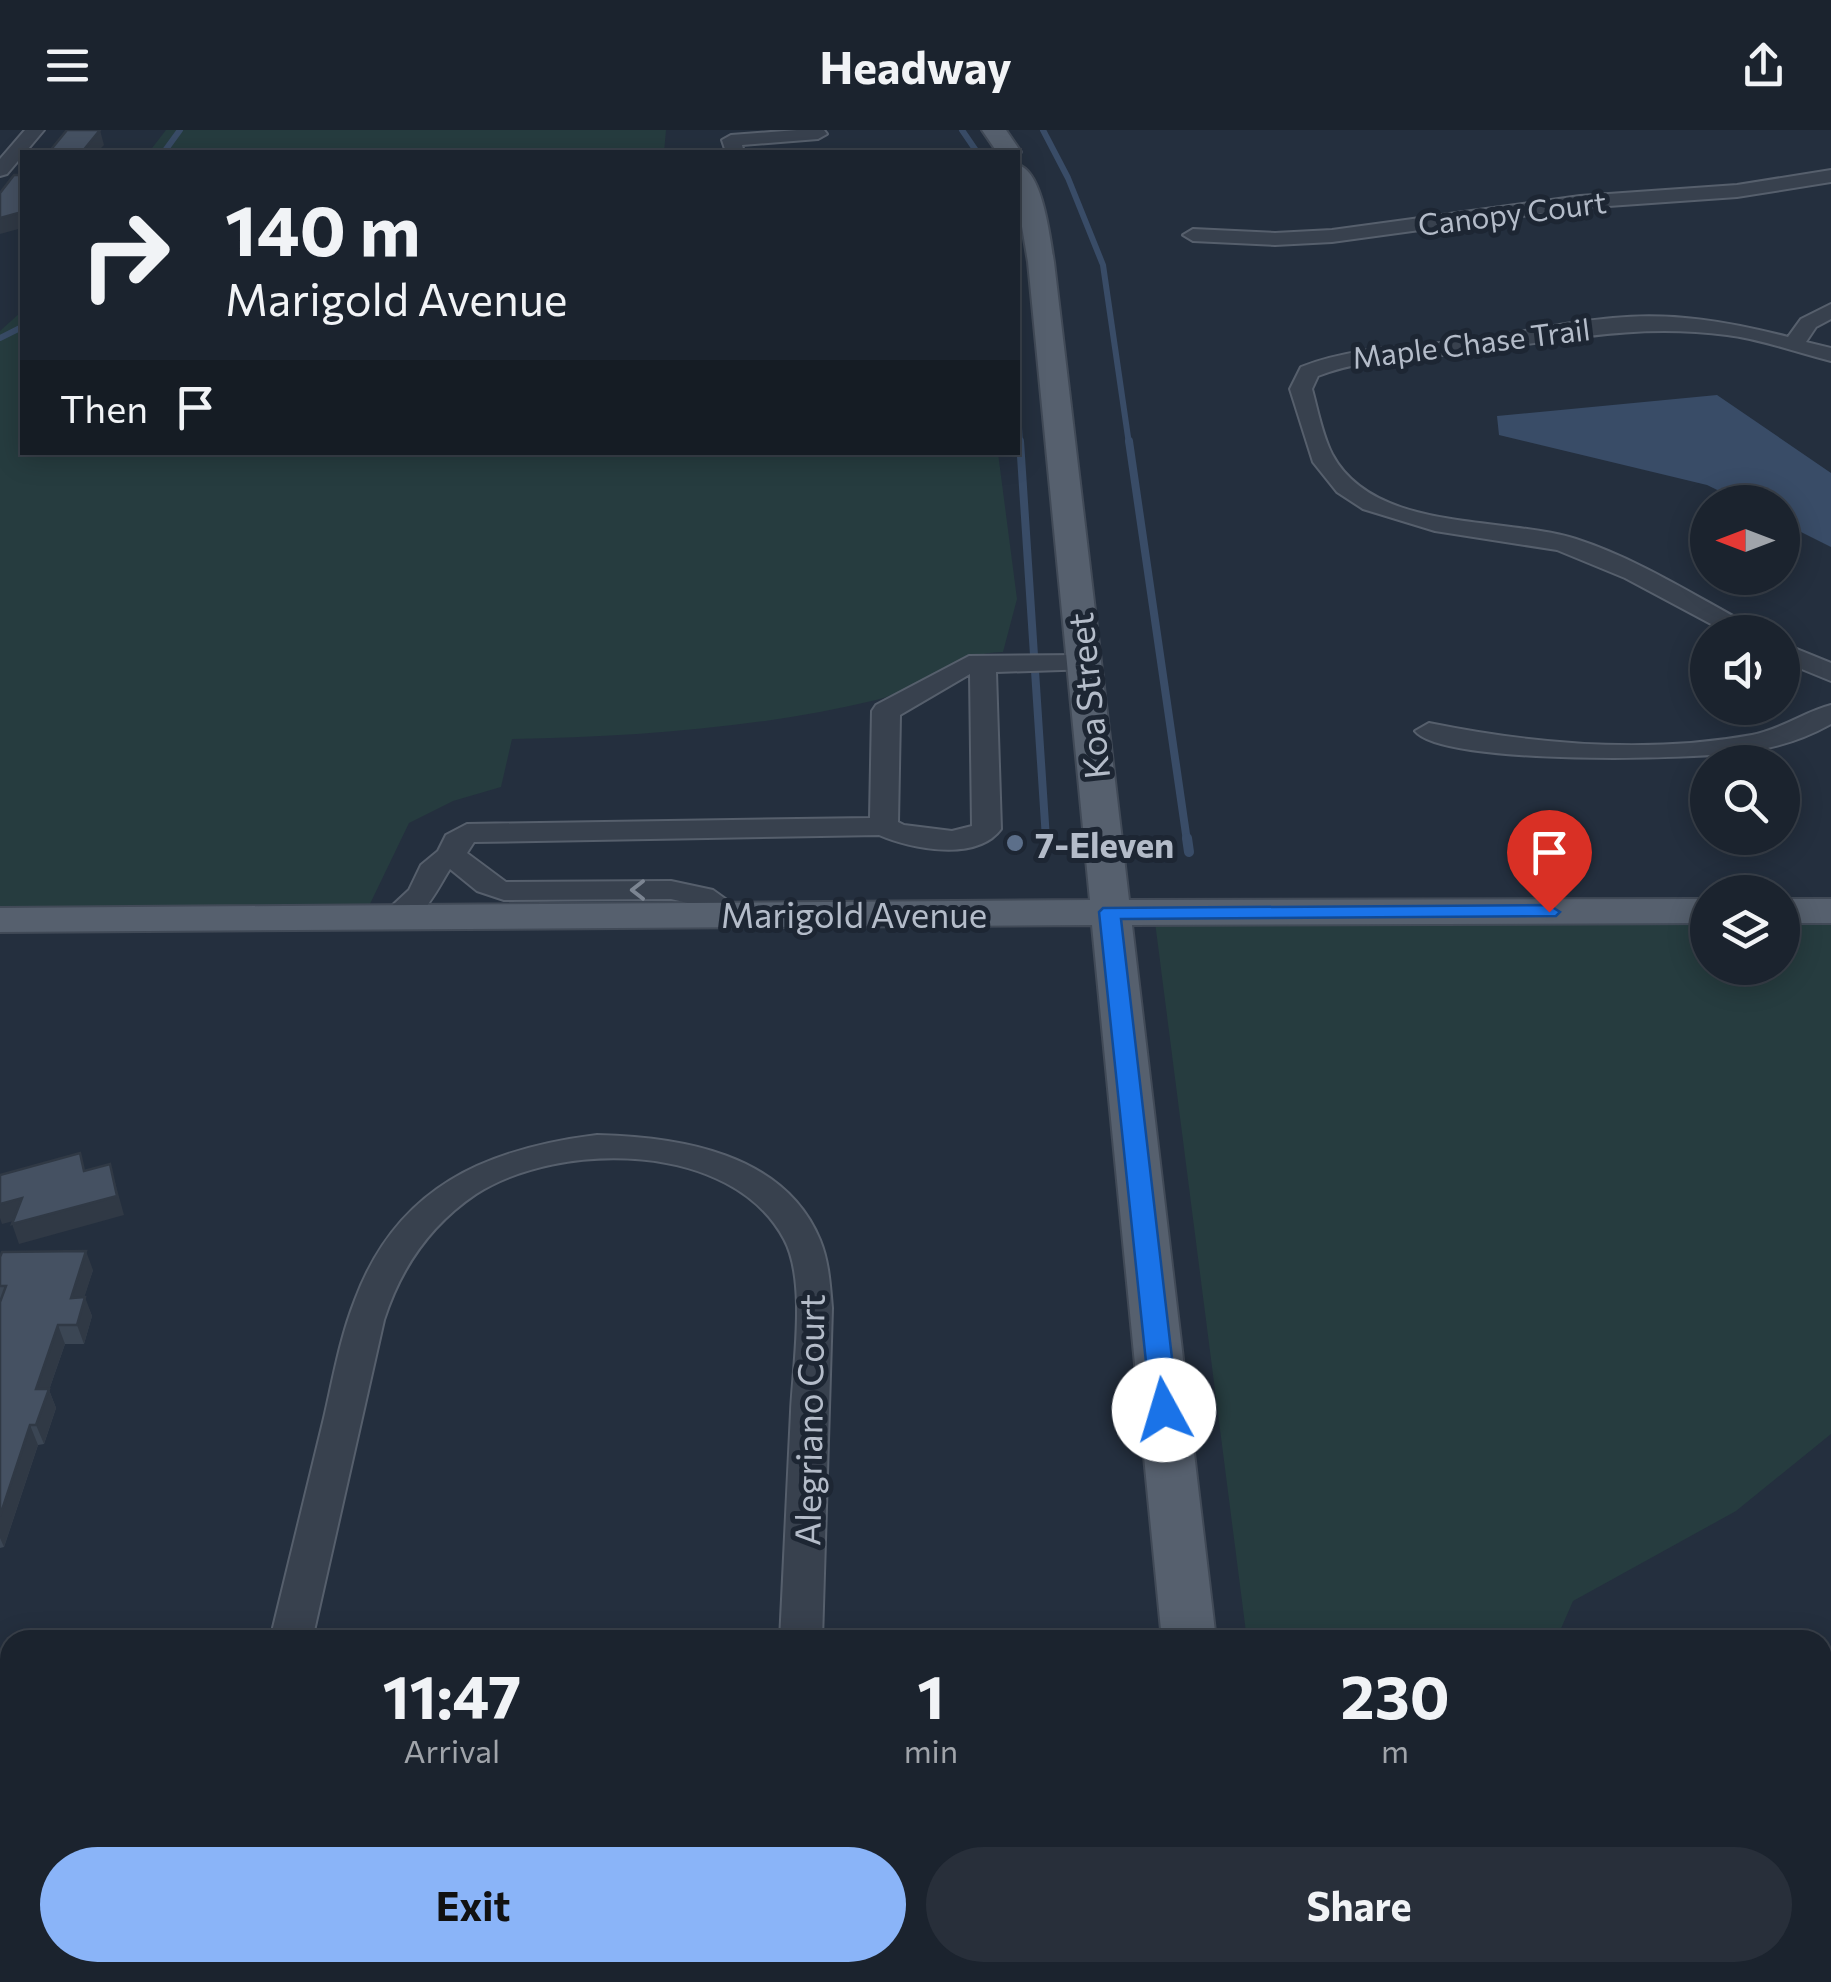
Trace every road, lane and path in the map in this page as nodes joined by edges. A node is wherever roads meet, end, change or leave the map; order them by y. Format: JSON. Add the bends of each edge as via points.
{"nodes":[{"id":1,"x":35,"y":130,"type":"edge"},
{"id":2,"x":820,"y":139,"type":"edge"},
{"id":3,"x":734,"y":150,"type":"edge"},
{"id":4,"x":0,"y":170,"type":"edge"},
{"id":5,"x":1831,"y":176,"type":"edge"},
{"id":6,"x":1020,"y":177,"type":"edge"},
{"id":7,"x":1194,"y":235,"type":"dead end"},
{"id":8,"x":1831,"y":310,"type":"edge"},
{"id":9,"x":1794,"y":343,"type":"junction"},
{"id":10,"x":1831,"y":355,"type":"edge"},
{"id":11,"x":1710,"y":615,"type":"edge"},
{"id":12,"x":1800,"y":660,"type":"edge"},
{"id":13,"x":1083,"y":663,"type":"junction"},
{"id":14,"x":983,"y":664,"type":"junction"},
{"id":15,"x":1831,"y":673,"type":"edge"},
{"id":16,"x":1831,"y":713,"type":"edge"},
{"id":17,"x":1430,"y":731,"type":"dead end"},
{"id":18,"x":884,"y":826,"type":"junction"},
{"id":19,"x":451,"y":856,"type":"junction"},
{"id":20,"x":1690,"y":911,"type":"edge"},
{"id":21,"x":1800,"y":911,"type":"edge"},
{"id":22,"x":1831,"y":911,"type":"edge"},
{"id":23,"x":1110,"y":912,"type":"junction"},
{"id":24,"x":730,"y":913,"type":"junction"},
{"id":25,"x":396,"y":916,"type":"junction"},
{"id":26,"x":0,"y":920,"type":"edge"},
{"id":27,"x":292,"y":1630,"type":"edge"},
{"id":28,"x":802,"y":1630,"type":"edge"},
{"id":29,"x":1188,"y":1630,"type":"edge"}],
"edges":[{"from":1,"to":4,"type":"street"},
{"from":2,"to":3,"type":"street","via":[[731,140]]},
{"from":5,"to":7,"type":"street","name":"Canopy Court","via":[[1332,236]]},
{"from":6,"to":13,"type":"main road","name":"Koa Street","via":[[1041,262]]},
{"from":8,"to":9,"type":"street"},
{"from":9,"to":10,"type":"street","name":"Maple Chase Trail"},
{"from":9,"to":11,"type":"street","name":"Maple Chase Trail","via":[[1714,327],[1632,323],[1344,358],[1318,365],[1302,380],[1318,450],[1380,515],[1574,547]]},
{"from":12,"to":15,"type":"street"},
{"from":13,"to":14,"type":"street"},
{"from":13,"to":23,"type":"main road","name":"Koa Street"},
{"from":14,"to":18,"type":"street","via":[[969,664],[886,711]]},
{"from":14,"to":18,"type":"street","via":[[987,830],[968,839],[901,838]]},
{"from":16,"to":17,"type":"street","via":[[1801,732],[1722,748],[1517,748]]},
{"from":18,"to":19,"type":"street","via":[[485,830],[456,841]]},
{"from":24,"to":19,"type":"street","one_way":true,"via":[[671,890],[504,891],[480,883]]},
{"from":19,"to":25,"type":"street"},
{"from":20,"to":23,"type":"main road","name":"Marigold Avenue"},
{"from":21,"to":22,"type":"main road"},
{"from":23,"to":24,"type":"main road","name":"Marigold Avenue"},
{"from":23,"to":29,"type":"main road","name":"Koa Street"},
{"from":24,"to":25,"type":"main road","name":"Marigold Avenue"},
{"from":25,"to":26,"type":"main road","name":"Marigold Avenue"},
{"from":27,"to":28,"type":"street","name":"Alegriano Court","via":[[366,1320],[398,1246],[420,1220],[472,1181],[533,1157],[594,1146],[652,1149],[709,1162],[760,1190],[800,1234],[814,1308]]}]}
